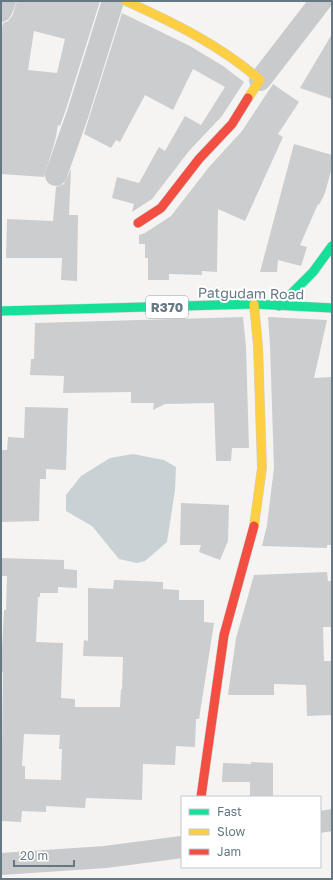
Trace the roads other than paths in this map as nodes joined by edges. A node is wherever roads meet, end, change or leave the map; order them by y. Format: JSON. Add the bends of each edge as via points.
{"nodes":[{"id":1,"x":5,"y":1,"type":"edge"},
{"id":2,"x":113,"y":1,"type":"edge"},
{"id":3,"x":126,"y":1,"type":"edge"},
{"id":4,"x":321,"y":1,"type":"edge"},
{"id":5,"x":1,"y":10,"type":"edge"},
{"id":6,"x":260,"y":80,"type":"junction"},
{"id":7,"x":56,"y":175,"type":"dead end"},
{"id":8,"x":138,"y":223,"type":"dead end"},
{"id":9,"x":332,"y":246,"type":"edge"},
{"id":10,"x":254,"y":304,"type":"junction"},
{"id":11,"x":279,"y":306,"type":"junction"},
{"id":12,"x":332,"y":308,"type":"edge"},
{"id":13,"x":1,"y":311,"type":"edge"},
{"id":14,"x":201,"y":796,"type":"edge"},
{"id":15,"x":332,"y":820,"type":"edge"},
{"id":16,"x":321,"y":822,"type":"edge"},
{"id":17,"x":181,"y":847,"type":"edge"},
{"id":18,"x":1,"y":864,"type":"edge"}],
"edges":[{"from":1,"to":5,"type":"street"},
{"from":2,"to":7,"type":"street"},
{"from":3,"to":6,"type":"street","via":[[227,53]]},
{"from":4,"to":6,"type":"street"},
{"from":6,"to":8,"type":"street","via":[[232,124],[199,159],[162,208]]},
{"from":9,"to":11,"type":"street","via":[[313,272]]},
{"from":10,"to":11,"type":"street","name":"Patgudam Road","number":"R370"},
{"from":10,"to":13,"type":"street","name":"Patgudam Road","number":"R370"},
{"from":10,"to":14,"type":"street","via":[[262,468],[255,523],[224,635]]},
{"from":11,"to":12,"type":"street","name":"Patgudam Road","number":"R370"},
{"from":15,"to":16,"type":"street"},
{"from":17,"to":18,"type":"street","via":[[105,857]]}]}
